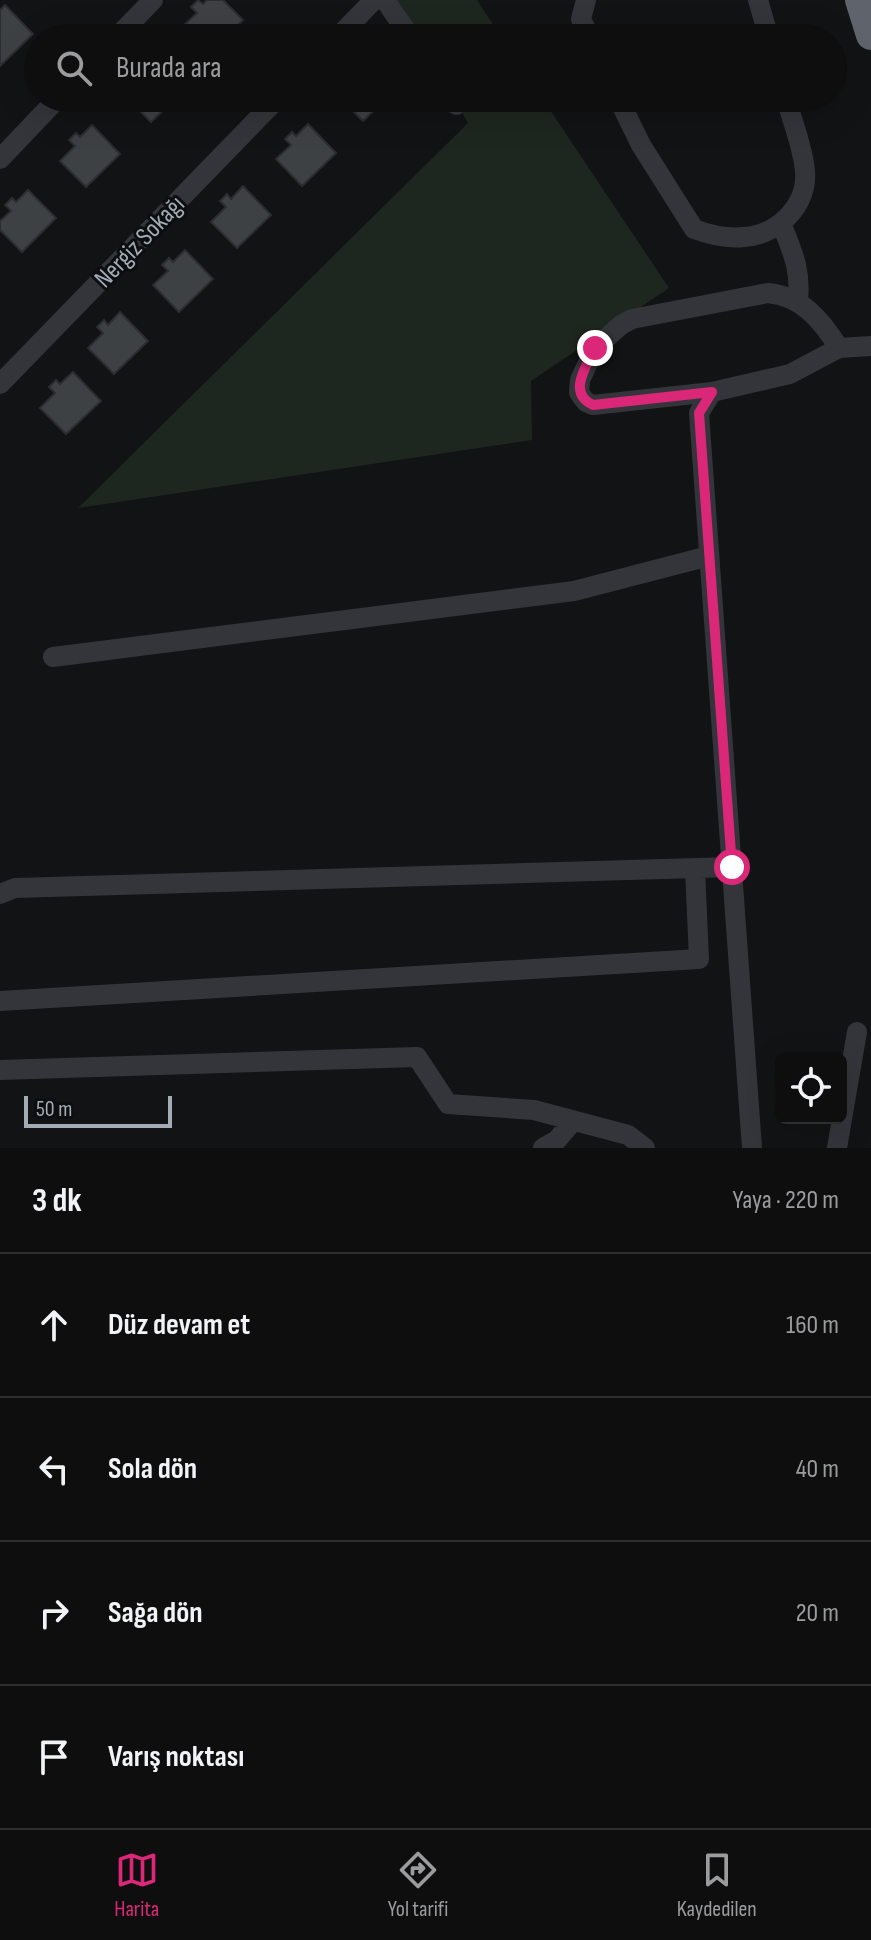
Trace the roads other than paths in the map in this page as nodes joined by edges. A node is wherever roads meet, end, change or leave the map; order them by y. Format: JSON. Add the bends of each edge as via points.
{"nodes":[{"id":1,"x":153,"y":0,"type":"edge"},
{"id":2,"x":374,"y":0,"type":"edge"},
{"id":3,"x":385,"y":0,"type":"edge"},
{"id":4,"x":586,"y":0,"type":"edge"},
{"id":5,"x":758,"y":0,"type":"edge"},
{"id":6,"x":860,"y":0,"type":"edge"},
{"id":7,"x":130,"y":24,"type":"edge"},
{"id":8,"x":351,"y":24,"type":"edge"},
{"id":9,"x":401,"y":24,"type":"edge"},
{"id":10,"x":583,"y":24,"type":"edge"},
{"id":11,"x":765,"y":24,"type":"edge"},
{"id":12,"x":871,"y":35,"type":"edge"},
{"id":13,"x":45,"y":112,"type":"edge"},
{"id":14,"x":264,"y":112,"type":"edge"},
{"id":15,"x":625,"y":112,"type":"edge"},
{"id":16,"x":790,"y":112,"type":"edge"},
{"id":17,"x":0,"y":159,"type":"edge"},
{"id":18,"x":781,"y":223,"type":"junction"},
{"id":19,"x":798,"y":301,"type":"junction"},
{"id":20,"x":871,"y":346,"type":"edge"},
{"id":21,"x":839,"y":348,"type":"junction"},
{"id":22,"x":0,"y":384,"type":"edge"},
{"id":23,"x":712,"y":392,"type":"junction"},
{"id":24,"x":709,"y":556,"type":"junction"},
{"id":25,"x":53,"y":657,"type":"dead end"},
{"id":26,"x":732,"y":867,"type":"junction"},
{"id":27,"x":695,"y":869,"type":"junction"},
{"id":28,"x":0,"y":894,"type":"edge"},
{"id":29,"x":0,"y":1001,"type":"edge"},
{"id":30,"x":857,"y":1032,"type":"dead end"},
{"id":31,"x":0,"y":1070,"type":"edge"},
{"id":32,"x":573,"y":1121,"type":"junction"},
{"id":33,"x":543,"y":1148,"type":"edge"},
{"id":34,"x":645,"y":1148,"type":"edge"},
{"id":35,"x":752,"y":1148,"type":"edge"},
{"id":36,"x":837,"y":1148,"type":"edge"}],
"edges":[{"from":1,"to":7,"type":"street"},
{"from":2,"to":8,"type":"street"},
{"from":3,"to":9,"type":"street"},
{"from":4,"to":10,"type":"street"},
{"from":5,"to":11,"type":"street"},
{"from":6,"to":12,"type":"highway"},
{"from":13,"to":17,"type":"street"},
{"from":14,"to":22,"type":"street","name":"Nergiz Sokağı"},
{"from":15,"to":18,"type":"street","via":[[694,229],[746,237]]},
{"from":16,"to":18,"type":"street","via":[[806,173],[802,197]]},
{"from":18,"to":19,"type":"street","via":[[796,260]]},
{"from":19,"to":21,"type":"street"},
{"from":19,"to":23,"type":"street","via":[[768,293],[632,319],[595,348],[579,386],[582,397],[593,405]]},
{"from":20,"to":21,"type":"street"},
{"from":21,"to":23,"type":"street","via":[[790,374]]},
{"from":23,"to":24,"type":"street","via":[[699,413]]},
{"from":24,"to":25,"type":"street","via":[[574,591]]},
{"from":24,"to":26,"type":"street"},
{"from":26,"to":27,"type":"street"},
{"from":26,"to":35,"type":"street"},
{"from":27,"to":28,"type":"street","via":[[15,888]]},
{"from":27,"to":29,"type":"street","via":[[699,959]]},
{"from":30,"to":36,"type":"street"},
{"from":31,"to":32,"type":"street","via":[[417,1057],[448,1104],[534,1110]]},
{"from":32,"to":33,"type":"street"},
{"from":32,"to":34,"type":"street","via":[[628,1135]]}]}
